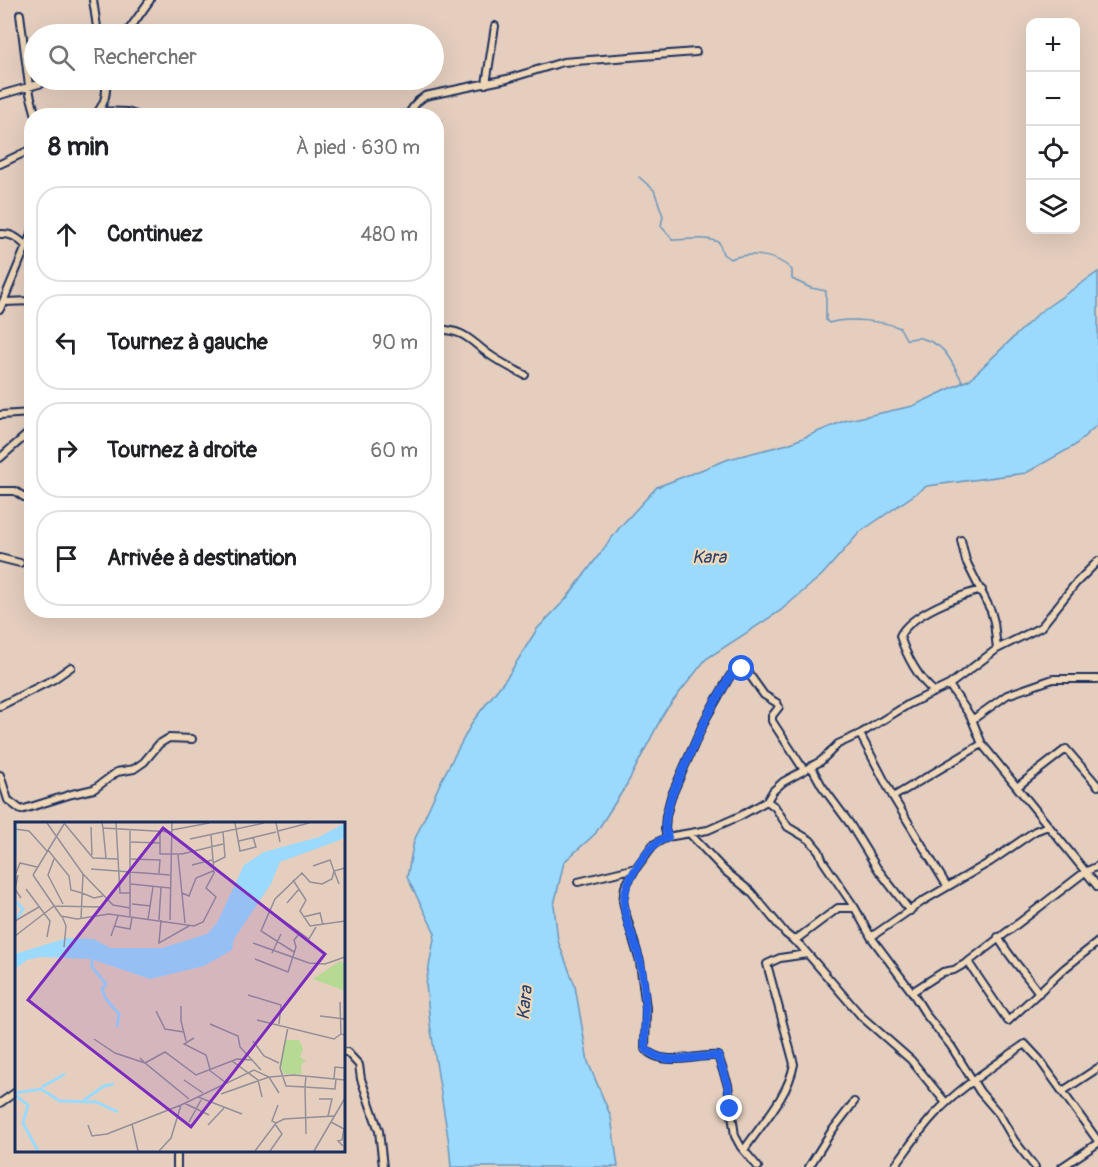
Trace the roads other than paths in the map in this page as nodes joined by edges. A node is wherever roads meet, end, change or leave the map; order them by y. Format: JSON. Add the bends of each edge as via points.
{"nodes":[{"id":1,"x":93,"y":0,"type":"edge"},
{"id":2,"x":150,"y":0,"type":"edge"},
{"id":3,"x":20,"y":14,"type":"dead end"},
{"id":4,"x":97,"y":24,"type":"edge"},
{"id":5,"x":133,"y":24,"type":"edge"},
{"id":6,"x":495,"y":26,"type":"dead end"},
{"id":7,"x":24,"y":46,"type":"edge"},
{"id":8,"x":696,"y":52,"type":"dead end"},
{"id":9,"x":486,"y":84,"type":"junction"},
{"id":10,"x":24,"y":88,"type":"edge"},
{"id":11,"x":30,"y":90,"type":"edge"},
{"id":12,"x":107,"y":90,"type":"edge"},
{"id":13,"x":0,"y":94,"type":"edge"},
{"id":14,"x":34,"y":108,"type":"edge"},
{"id":15,"x":99,"y":108,"type":"edge"},
{"id":16,"x":413,"y":108,"type":"edge"},
{"id":17,"x":24,"y":153,"type":"edge"},
{"id":18,"x":0,"y":164,"type":"edge"},
{"id":19,"x":0,"y":234,"type":"edge"},
{"id":20,"x":24,"y":244,"type":"edge"},
{"id":21,"x":24,"y":251,"type":"edge"},
{"id":22,"x":4,"y":302,"type":"junction"},
{"id":23,"x":24,"y":302,"type":"edge"},
{"id":24,"x":0,"y":309,"type":"edge"},
{"id":25,"x":444,"y":329,"type":"edge"},
{"id":26,"x":525,"y":375,"type":"dead end"},
{"id":27,"x":24,"y":414,"type":"edge"},
{"id":28,"x":0,"y":415,"type":"edge"},
{"id":29,"x":24,"y":437,"type":"edge"},
{"id":30,"x":0,"y":458,"type":"edge"},
{"id":31,"x":0,"y":492,"type":"edge"},
{"id":32,"x":24,"y":497,"type":"edge"},
{"id":33,"x":961,"y":540,"type":"dead end"},
{"id":34,"x":0,"y":558,"type":"edge"},
{"id":35,"x":1098,"y":561,"type":"edge"},
{"id":36,"x":20,"y":562,"type":"dead end"},
{"id":37,"x":982,"y":590,"type":"junction"},
{"id":38,"x":997,"y":649,"type":"junction"},
{"id":39,"x":71,"y":667,"type":"dead end"},
{"id":40,"x":1098,"y":680,"type":"edge"},
{"id":41,"x":949,"y":686,"type":"junction"},
{"id":42,"x":935,"y":692,"type":"junction"},
{"id":43,"x":0,"y":706,"type":"edge"},
{"id":44,"x":972,"y":720,"type":"junction"},
{"id":45,"x":860,"y":734,"type":"junction"},
{"id":46,"x":192,"y":739,"type":"dead end"},
{"id":47,"x":982,"y":744,"type":"junction"},
{"id":48,"x":812,"y":768,"type":"junction"},
{"id":49,"x":804,"y":770,"type":"junction"},
{"id":50,"x":0,"y":775,"type":"edge"},
{"id":51,"x":1098,"y":786,"type":"edge"},
{"id":52,"x":1017,"y":787,"type":"junction"},
{"id":53,"x":893,"y":797,"type":"junction"},
{"id":54,"x":767,"y":801,"type":"junction"},
{"id":55,"x":1048,"y":826,"type":"junction"},
{"id":56,"x":690,"y":834,"type":"junction"},
{"id":57,"x":668,"y":837,"type":"junction"},
{"id":58,"x":1098,"y":866,"type":"edge"},
{"id":59,"x":636,"y":868,"type":"junction"},
{"id":60,"x":1085,"y":872,"type":"junction"},
{"id":61,"x":578,"y":882,"type":"dead end"},
{"id":62,"x":947,"y":886,"type":"junction"},
{"id":63,"x":1098,"y":886,"type":"edge"},
{"id":64,"x":855,"y":908,"type":"junction"},
{"id":65,"x":910,"y":911,"type":"junction"},
{"id":66,"x":871,"y":937,"type":"junction"},
{"id":67,"x":998,"y":937,"type":"junction"},
{"id":68,"x":794,"y":941,"type":"junction"},
{"id":69,"x":1098,"y":942,"type":"edge"},
{"id":70,"x":807,"y":954,"type":"junction"},
{"id":71,"x":968,"y":962,"type":"junction"},
{"id":72,"x":912,"y":992,"type":"junction"},
{"id":73,"x":1039,"y":993,"type":"junction"},
{"id":74,"x":345,"y":1052,"type":"edge"},
{"id":75,"x":1098,"y":1068,"type":"edge"},
{"id":76,"x":974,"y":1080,"type":"junction"},
{"id":77,"x":1063,"y":1091,"type":"junction"},
{"id":78,"x":15,"y":1093,"type":"edge"},
{"id":79,"x":854,"y":1102,"type":"dead end"},
{"id":80,"x":0,"y":1103,"type":"edge"},
{"id":81,"x":946,"y":1103,"type":"junction"},
{"id":82,"x":1098,"y":1142,"type":"edge"},
{"id":83,"x":744,"y":1150,"type":"junction"},
{"id":84,"x":383,"y":1167,"type":"edge"},
{"id":85,"x":758,"y":1167,"type":"edge"},
{"id":86,"x":809,"y":1167,"type":"edge"},
{"id":87,"x":894,"y":1167,"type":"edge"},
{"id":88,"x":1035,"y":1167,"type":"edge"},
{"id":89,"x":1062,"y":1167,"type":"edge"}],
"edges":[{"from":1,"to":4,"type":"street"},
{"from":2,"to":5,"type":"street"},
{"from":3,"to":7,"type":"street"},
{"from":6,"to":9,"type":"street"},
{"from":8,"to":9,"type":"street","via":[[563,62]]},
{"from":9,"to":16,"type":"street","via":[[425,96]]},
{"from":10,"to":13,"type":"street"},
{"from":11,"to":14,"type":"street"},
{"from":12,"to":15,"type":"street"},
{"from":17,"to":18,"type":"street"},
{"from":19,"to":20,"type":"street"},
{"from":21,"to":22,"type":"street"},
{"from":22,"to":23,"type":"street"},
{"from":22,"to":24,"type":"street"},
{"from":25,"to":26,"type":"street","via":[[465,335]]},
{"from":27,"to":28,"type":"street"},
{"from":29,"to":30,"type":"street"},
{"from":31,"to":32,"type":"street","via":[[15,491]]},
{"from":33,"to":37,"type":"street","via":[[966,561]]},
{"from":34,"to":36,"type":"street"},
{"from":35,"to":38,"type":"street","via":[[1041,627]]},
{"from":37,"to":38,"type":"street","via":[[994,622]]},
{"from":37,"to":42,"type":"street","via":[[959,595],[902,631],[902,644],[924,682]]},
{"from":38,"to":41,"type":"street"},
{"from":39,"to":43,"type":"street"},
{"from":40,"to":44,"type":"street","via":[[1053,679],[1007,695]]},
{"from":41,"to":42,"type":"street"},
{"from":41,"to":44,"type":"street"},
{"from":42,"to":45,"type":"street"},
{"from":44,"to":47,"type":"street"},
{"from":45,"to":48,"type":"street","via":[[838,744]]},
{"from":45,"to":53,"type":"street"},
{"from":46,"to":50,"type":"street","via":[[169,738],[134,769],[117,772],[94,789],[21,810],[8,800]]},
{"from":47,"to":52,"type":"street"},
{"from":47,"to":53,"type":"street"},
{"from":48,"to":49,"type":"street"},
{"from":48,"to":65,"type":"street"},
{"from":49,"to":54,"type":"street","via":[[783,782]]},
{"from":49,"to":57,"type":"street","via":[[772,721],[777,703],[757,687],[749,674],[742,669],[735,671],[713,704],[671,797],[665,828]]},
{"from":51,"to":52,"type":"street","via":[[1066,749]]},
{"from":52,"to":55,"type":"street"},
{"from":53,"to":62,"type":"street"},
{"from":54,"to":56,"type":"street","via":[[722,824]]},
{"from":54,"to":64,"type":"street","via":[[788,827],[810,840]]},
{"from":55,"to":60,"type":"street"},
{"from":55,"to":62,"type":"street"},
{"from":56,"to":57,"type":"street"},
{"from":56,"to":68,"type":"street","via":[[751,892]]},
{"from":57,"to":59,"type":"street","via":[[654,845]]},
{"from":58,"to":60,"type":"street"},
{"from":59,"to":61,"type":"street"},
{"from":59,"to":83,"type":"street","via":[[625,886],[623,901],[640,962],[646,1008],[645,1048],[654,1057],[665,1059],[718,1056],[728,1085],[735,1136]]},
{"from":60,"to":63,"type":"street"},
{"from":60,"to":67,"type":"street"},
{"from":62,"to":65,"type":"street"},
{"from":64,"to":66,"type":"street"},
{"from":64,"to":68,"type":"street","via":[[838,908]]},
{"from":65,"to":66,"type":"street"},
{"from":66,"to":72,"type":"street"},
{"from":67,"to":71,"type":"street"},
{"from":67,"to":73,"type":"street"},
{"from":68,"to":70,"type":"street"},
{"from":69,"to":73,"type":"street"},
{"from":70,"to":81,"type":"street","via":[[874,1029],[911,1060]]},
{"from":70,"to":83,"type":"street","via":[[767,964],[794,1064],[775,1108]]},
{"from":71,"to":72,"type":"street"},
{"from":71,"to":73,"type":"street","via":[[1008,1021]]},
{"from":72,"to":76,"type":"street"},
{"from":74,"to":84,"type":"street","via":[[360,1065],[379,1131]]},
{"from":75,"to":77,"type":"street"},
{"from":76,"to":77,"type":"street","via":[[1025,1044]]},
{"from":76,"to":81,"type":"street"},
{"from":76,"to":88,"type":"street"},
{"from":77,"to":82,"type":"street"},
{"from":78,"to":80,"type":"street"},
{"from":79,"to":86,"type":"street"},
{"from":81,"to":87,"type":"street"},
{"from":82,"to":89,"type":"street"},
{"from":83,"to":85,"type":"street"}]}
